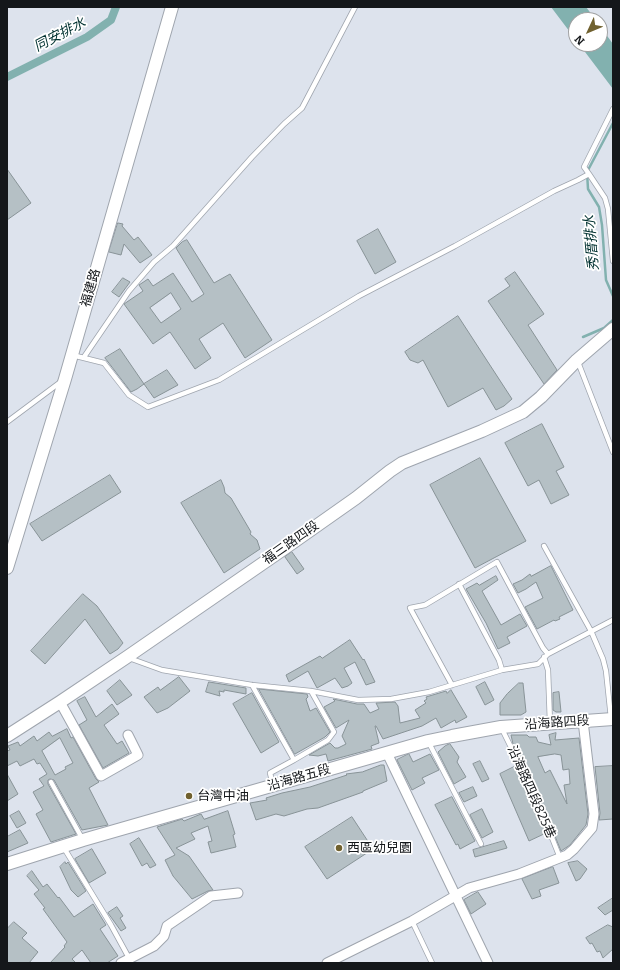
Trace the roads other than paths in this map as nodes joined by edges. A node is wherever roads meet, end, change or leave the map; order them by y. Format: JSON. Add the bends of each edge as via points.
{"nodes":[{"id":1,"x":172,"y":7,"type":"edge"},
{"id":2,"x":354,"y":7,"type":"edge"},
{"id":3,"x":613,"y":109,"type":"edge"},
{"id":4,"x":589,"y":174,"type":"junction"},
{"id":5,"x":613,"y":261,"type":"edge"},
{"id":6,"x":613,"y":329,"type":"edge"},
{"id":7,"x":72,"y":354,"type":"junction"},
{"id":8,"x":84,"y":357,"type":"junction"},
{"id":9,"x":577,"y":360,"type":"junction"},
{"id":10,"x":65,"y":379,"type":"junction"},
{"id":11,"x":7,"y":422,"type":"edge"},
{"id":12,"x":613,"y":452,"type":"edge"},
{"id":13,"x":544,"y":546,"type":"dead end"},
{"id":14,"x":7,"y":568,"type":"edge"},
{"id":15,"x":459,"y":584,"type":"junction"},
{"id":16,"x":613,"y":620,"type":"edge"},
{"id":17,"x":591,"y":631,"type":"junction"},
{"id":18,"x":546,"y":656,"type":"junction"},
{"id":19,"x":127,"y":657,"type":"junction"},
{"id":20,"x":502,"y":670,"type":"junction"},
{"id":21,"x":452,"y":684,"type":"junction"},
{"id":22,"x":252,"y":685,"type":"junction"},
{"id":23,"x":311,"y":692,"type":"junction"},
{"id":24,"x":60,"y":702,"type":"junction"},
{"id":25,"x":612,"y":719,"type":"edge"},
{"id":26,"x":583,"y":721,"type":"junction"},
{"id":27,"x":550,"y":723,"type":"junction"},
{"id":28,"x":501,"y":727,"type":"junction"},
{"id":29,"x":128,"y":735,"type":"dead end"},
{"id":30,"x":7,"y":736,"type":"edge"},
{"id":31,"x":428,"y":741,"type":"junction"},
{"id":32,"x":387,"y":753,"type":"junction"},
{"id":33,"x":294,"y":760,"type":"junction"},
{"id":34,"x":51,"y":782,"type":"dead end"},
{"id":35,"x":273,"y":786,"type":"junction"},
{"id":36,"x":83,"y":840,"type":"junction"},
{"id":37,"x":481,"y":844,"type":"dead end"},
{"id":38,"x":64,"y":847,"type":"junction"},
{"id":39,"x":560,"y":858,"type":"junction"},
{"id":40,"x":7,"y":864,"type":"edge"},
{"id":41,"x":238,"y":893,"type":"dead end"},
{"id":42,"x":455,"y":895,"type":"junction"},
{"id":43,"x":412,"y":921,"type":"junction"},
{"id":44,"x":129,"y":958,"type":"junction"},
{"id":45,"x":120,"y":963,"type":"edge"},
{"id":46,"x":327,"y":963,"type":"edge"},
{"id":47,"x":432,"y":963,"type":"edge"},
{"id":48,"x":488,"y":963,"type":"edge"}],
"edges":[{"from":1,"to":7,"type":"street","name":"福建路"},
{"from":2,"to":8,"type":"lane","via":[[302,108],[252,157],[173,246],[154,262],[134,285]]},
{"from":3,"to":4,"type":"lane","via":[[584,166]]},
{"from":4,"to":5,"type":"lane","via":[[605,198]]},
{"from":4,"to":8,"type":"lane","via":[[359,296],[219,380],[163,402],[148,407],[129,395],[104,363]]},
{"from":6,"to":9,"type":"street","name":"福三路四段"},
{"from":7,"to":8,"type":"lane"},
{"from":7,"to":10,"type":"street","name":"福建路"},
{"from":9,"to":12,"type":"lane"},
{"from":9,"to":19,"type":"street","name":"福三路四段","via":[[523,412],[390,471],[343,508]]},
{"from":10,"to":11,"type":"lane"},
{"from":10,"to":14,"type":"street","name":"福建路"},
{"from":13,"to":17,"type":"lane"},
{"from":15,"to":18,"type":"lane","via":[[497,562]]},
{"from":15,"to":20,"type":"lane"},
{"from":15,"to":21,"type":"lane","via":[[425,605],[410,608]]},
{"from":16,"to":17,"type":"lane"},
{"from":17,"to":18,"type":"lane"},
{"from":17,"to":25,"type":"lane","via":[[606,671]]},
{"from":18,"to":20,"type":"lane","via":[[538,664]]},
{"from":18,"to":27,"type":"lane"},
{"from":19,"to":22,"type":"lane","via":[[162,670]]},
{"from":19,"to":24,"type":"street","name":"福三路四段"},
{"from":20,"to":21,"type":"lane"},
{"from":21,"to":23,"type":"lane","via":[[429,692],[391,699],[358,700]]},
{"from":22,"to":23,"type":"lane"},
{"from":22,"to":33,"type":"lane"},
{"from":23,"to":33,"type":"lane","via":[[334,732],[328,740]]},
{"from":24,"to":29,"type":"street","via":[[101,776],[138,756]]},
{"from":24,"to":30,"type":"street","name":"福三路四段"},
{"from":25,"to":26,"type":"street","name":"沿海路四段"},
{"from":26,"to":27,"type":"street","name":"沿海路四段"},
{"from":26,"to":39,"type":"street","via":[[594,814],[592,828],[574,849]]},
{"from":27,"to":28,"type":"street","name":"沿海路四段"},
{"from":28,"to":31,"type":"street","name":"沿海路五段"},
{"from":28,"to":39,"type":"lane","name":"沿海路四段825巷","via":[[537,800]]},
{"from":31,"to":32,"type":"street","name":"沿海路五段"},
{"from":31,"to":37,"type":"lane"},
{"from":32,"to":35,"type":"street","name":"沿海路五段"},
{"from":32,"to":42,"type":"street"},
{"from":33,"to":35,"type":"lane","via":[[270,772]]},
{"from":34,"to":36,"type":"lane"},
{"from":35,"to":36,"type":"street","name":"沿海路五段"},
{"from":36,"to":38,"type":"street","name":"沿海路五段"},
{"from":38,"to":40,"type":"street","name":"沿海路五段"},
{"from":38,"to":44,"type":"lane"},
{"from":39,"to":42,"type":"street"},
{"from":41,"to":44,"type":"street","via":[[211,896],[167,926],[164,936],[154,946]]},
{"from":42,"to":43,"type":"street"},
{"from":42,"to":48,"type":"street"},
{"from":43,"to":46,"type":"street"},
{"from":43,"to":47,"type":"lane"},
{"from":44,"to":45,"type":"street"}]}
